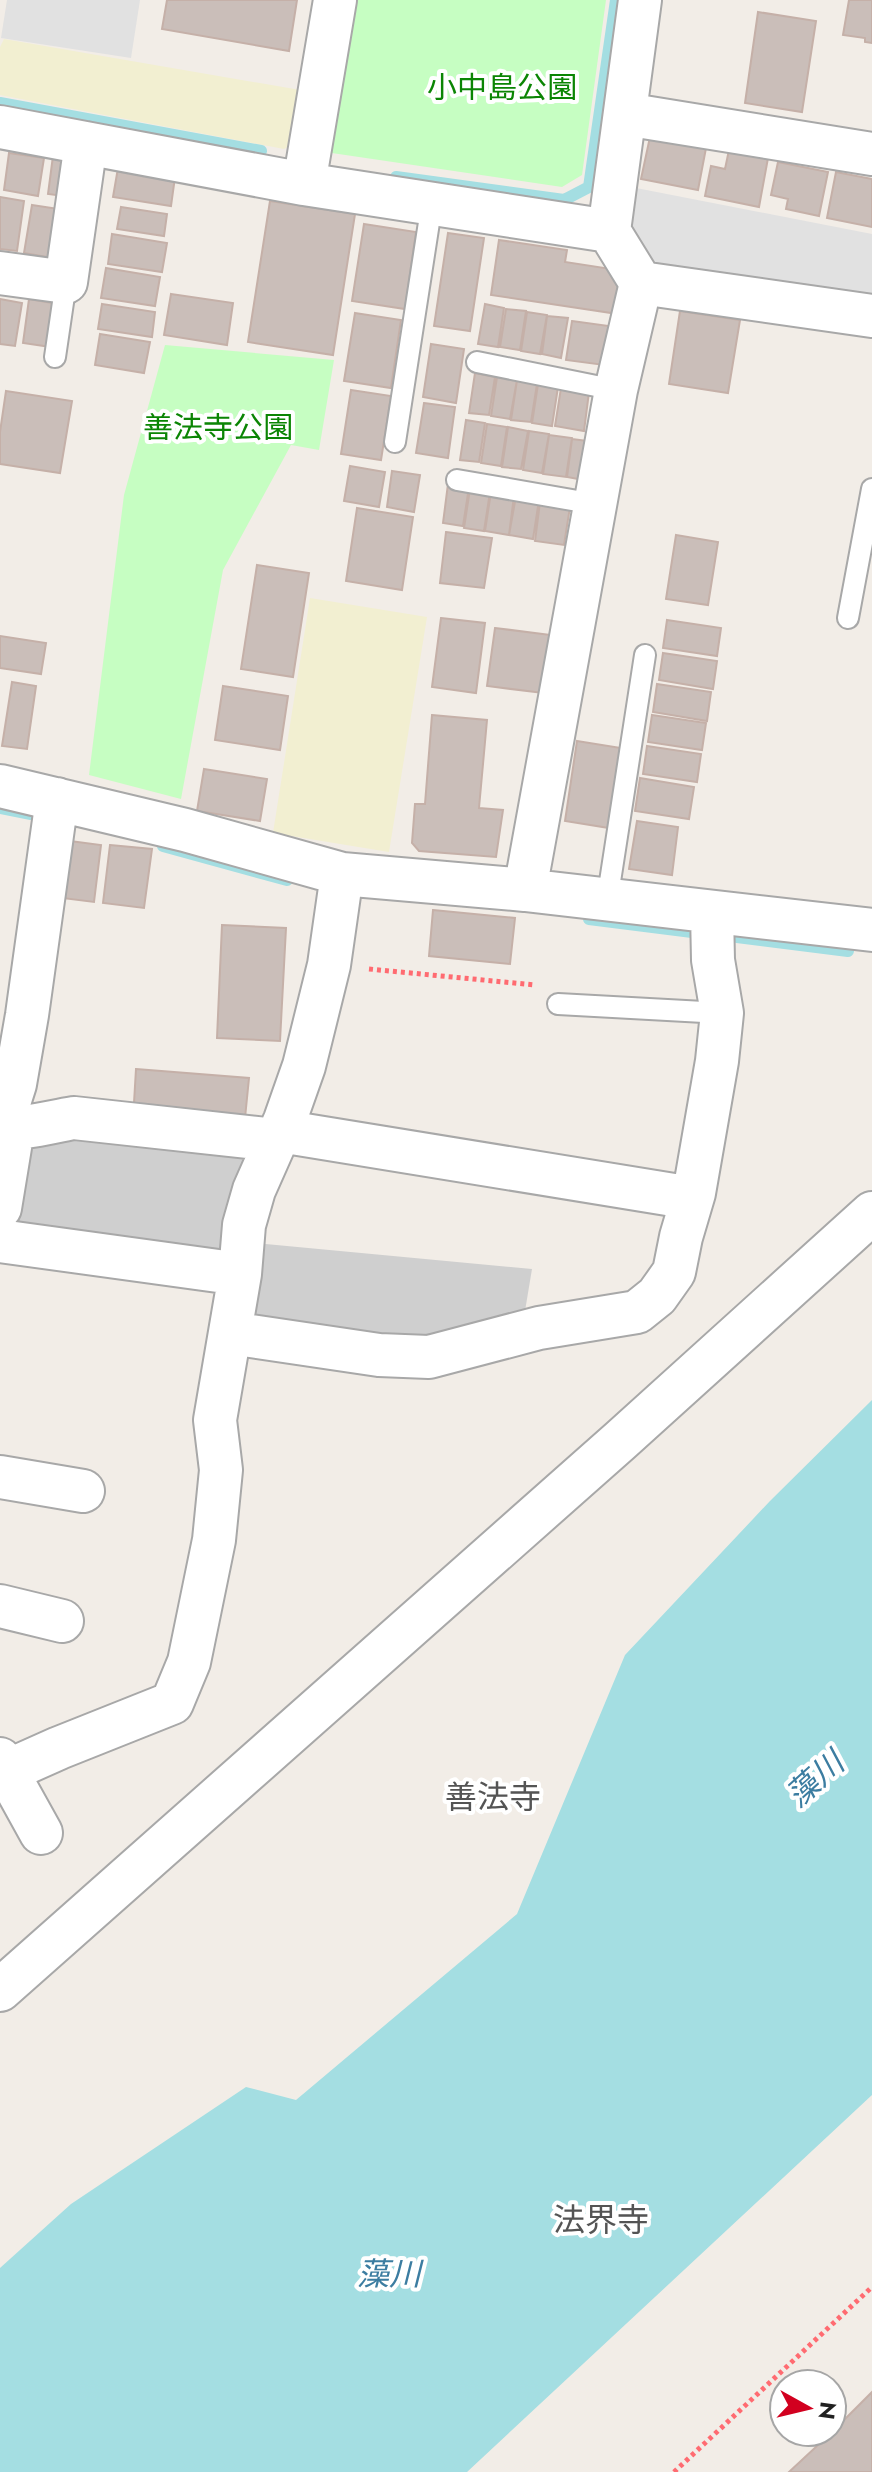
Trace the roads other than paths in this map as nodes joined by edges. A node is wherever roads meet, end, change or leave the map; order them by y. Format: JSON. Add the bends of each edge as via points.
{"nodes":[{"id":1,"x":335,"y":0,"type":"edge"},
{"id":2,"x":640,"y":0,"type":"edge"},
{"id":3,"x":625,"y":114,"type":"junction"},
{"id":4,"x":0,"y":127,"type":"edge"},
{"id":5,"x":86,"y":143,"type":"junction"},
{"id":6,"x":872,"y":154,"type":"edge"},
{"id":7,"x":304,"y":184,"type":"junction"},
{"id":8,"x":432,"y":203,"type":"junction"},
{"id":9,"x":609,"y":231,"type":"junction"},
{"id":10,"x":0,"y":273,"type":"edge"},
{"id":11,"x":66,"y":282,"type":"junction"},
{"id":12,"x":641,"y":283,"type":"junction"},
{"id":13,"x":872,"y":316,"type":"edge"},
{"id":14,"x":55,"y":357,"type":"dead end"},
{"id":15,"x":477,"y":362,"type":"dead end"},
{"id":16,"x":616,"y":390,"type":"junction"},
{"id":17,"x":395,"y":442,"type":"dead end"},
{"id":18,"x":457,"y":480,"type":"dead end"},
{"id":19,"x":872,"y":489,"type":"edge"},
{"id":20,"x":595,"y":504,"type":"junction"},
{"id":21,"x":848,"y":618,"type":"dead end"},
{"id":22,"x":645,"y":655,"type":"dead end"},
{"id":23,"x":0,"y":786,"type":"edge"},
{"id":24,"x":57,"y":799,"type":"junction"},
{"id":25,"x":342,"y":874,"type":"junction"},
{"id":26,"x":525,"y":890,"type":"junction"},
{"id":27,"x":607,"y":901,"type":"junction"},
{"id":28,"x":712,"y":913,"type":"junction"},
{"id":29,"x":872,"y":930,"type":"edge"},
{"id":30,"x":558,"y":1004,"type":"road end"},
{"id":31,"x":722,"y":1013,"type":"junction"},
{"id":32,"x":3,"y":1127,"type":"edge"},
{"id":33,"x":278,"y":1135,"type":"junction"},
{"id":34,"x":692,"y":1198,"type":"junction"},
{"id":35,"x":0,"y":1208,"type":"edge"},
{"id":36,"x":872,"y":1213,"type":"edge"},
{"id":37,"x":0,"y":1241,"type":"edge"},
{"id":38,"x":240,"y":1274,"type":"junction"},
{"id":39,"x":230,"y":1333,"type":"junction"},
{"id":40,"x":0,"y":1477,"type":"edge"},
{"id":41,"x":83,"y":1491,"type":"dead end"},
{"id":42,"x":0,"y":1606,"type":"edge"},
{"id":43,"x":62,"y":1621,"type":"dead end"},
{"id":44,"x":3,"y":1770,"type":"edge"},
{"id":45,"x":41,"y":1833,"type":"dead end"},
{"id":46,"x":0,"y":1990,"type":"edge"}],
"edges":[{"from":1,"to":7,"type":"street"},
{"from":2,"to":3,"type":"street"},
{"from":3,"to":6,"type":"street"},
{"from":3,"to":9,"type":"street"},
{"from":4,"to":5,"type":"street"},
{"from":5,"to":7,"type":"street"},
{"from":5,"to":11,"type":"street"},
{"from":7,"to":8,"type":"street"},
{"from":8,"to":9,"type":"street"},
{"from":8,"to":17,"type":"lane"},
{"from":9,"to":12,"type":"street"},
{"from":10,"to":11,"type":"street"},
{"from":11,"to":14,"type":"lane"},
{"from":12,"to":13,"type":"street"},
{"from":12,"to":16,"type":"street"},
{"from":15,"to":16,"type":"lane"},
{"from":16,"to":20,"type":"street"},
{"from":18,"to":20,"type":"lane"},
{"from":19,"to":21,"type":"lane"},
{"from":20,"to":26,"type":"street"},
{"from":22,"to":27,"type":"lane"},
{"from":23,"to":24,"type":"street"},
{"from":24,"to":25,"type":"street"},
{"from":24,"to":32,"type":"street","via":[[27,1015]]},
{"from":25,"to":26,"type":"street"},
{"from":25,"to":33,"type":"street","via":[[329,965],[304,1066]]},
{"from":26,"to":27,"type":"street"},
{"from":27,"to":28,"type":"street"},
{"from":28,"to":29,"type":"street"},
{"from":28,"to":31,"type":"street"},
{"from":30,"to":31,"type":"lane"},
{"from":31,"to":34,"type":"street"},
{"from":32,"to":33,"type":"street","via":[[74,1118]]},
{"from":32,"to":35,"type":"street","via":[[11,1141]]},
{"from":33,"to":34,"type":"street"},
{"from":33,"to":38,"type":"street","via":[[244,1225]]},
{"from":34,"to":39,"type":"street","via":[[674,1272],[637,1312],[539,1328],[429,1357],[379,1355]]},
{"from":36,"to":46,"type":"street"},
{"from":37,"to":38,"type":"street"},
{"from":38,"to":39,"type":"street"},
{"from":39,"to":44,"type":"street","via":[[215,1420],[221,1470],[214,1540],[189,1662],[172,1703]]},
{"from":40,"to":41,"type":"street"},
{"from":42,"to":43,"type":"street"},
{"from":44,"to":45,"type":"street"}]}
